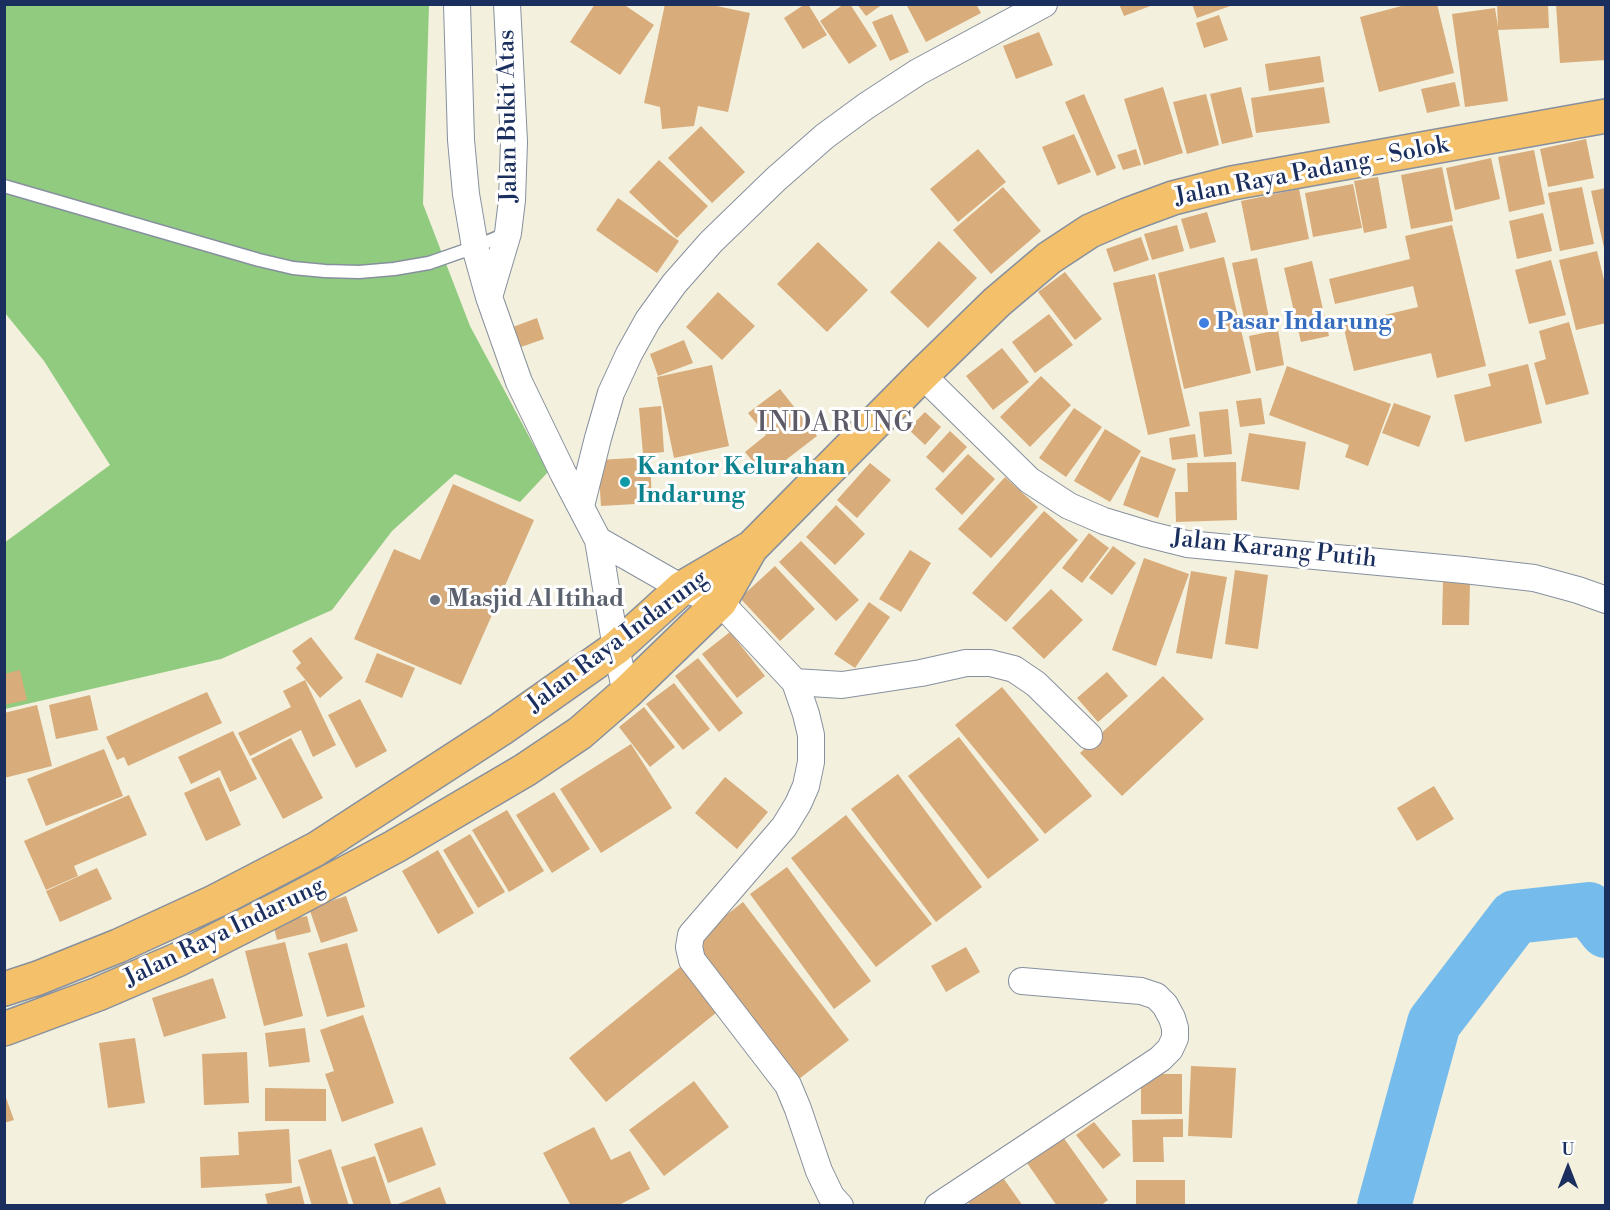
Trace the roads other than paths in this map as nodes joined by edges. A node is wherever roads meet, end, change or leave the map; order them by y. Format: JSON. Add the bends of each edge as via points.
{"nodes":[{"id":1,"x":457,"y":4,"type":"edge"},
{"id":2,"x":507,"y":4,"type":"edge"},
{"id":3,"x":1044,"y":4,"type":"edge"},
{"id":4,"x":1605,"y":116,"type":"edge"},
{"id":5,"x":4,"y":186,"type":"edge"},
{"id":6,"x":508,"y":233,"type":"junction"},
{"id":7,"x":476,"y":247,"type":"junction"},
{"id":8,"x":489,"y":297,"type":"junction"},
{"id":9,"x":922,"y":375,"type":"junction"},
{"id":10,"x":580,"y":507,"type":"junction"},
{"id":11,"x":598,"y":540,"type":"junction"},
{"id":12,"x":752,"y":547,"type":"junction"},
{"id":13,"x":681,"y":588,"type":"junction"},
{"id":14,"x":1605,"y":600,"type":"edge"},
{"id":15,"x":720,"y":602,"type":"junction"},
{"id":16,"x":616,"y":648,"type":"junction"},
{"id":17,"x":795,"y":682,"type":"junction"},
{"id":18,"x":626,"y":693,"type":"junction"},
{"id":19,"x":1089,"y":736,"type":"dead end"},
{"id":20,"x":1022,"y":981,"type":"dead end"},
{"id":21,"x":4,"y":989,"type":"edge"},
{"id":22,"x":4,"y":1029,"type":"edge"},
{"id":23,"x":840,"y":1206,"type":"edge"},
{"id":24,"x":938,"y":1206,"type":"edge"}],
"edges":[{"from":1,"to":7,"type":"street","name":"Jalan Bukit Atas","via":[[461,140]]},
{"from":2,"to":6,"type":"street","name":"Jalan Bukit Atas","via":[[513,142]]},
{"from":3,"to":10,"type":"street","via":[[918,72],[858,112],[784,172],[711,242],[674,284],[629,354],[611,393]]},
{"from":4,"to":9,"type":"highway","name":"Jalan Raya Padang - Solok","via":[[1232,183],[1127,214],[1090,231],[1049,258]]},
{"from":5,"to":7,"type":"lane","via":[[293,267],[359,272],[394,269],[429,263]]},
{"from":6,"to":7,"type":"lane"},
{"from":6,"to":8,"type":"street","name":"Jalan Bukit Atas"},
{"from":7,"to":8,"type":"street","name":"Jalan Bukit Atas"},
{"from":8,"to":10,"type":"street","name":"Jalan Bukit Atas","via":[[519,382]]},
{"from":9,"to":12,"type":"highway","name":"Jalan Raya Padang - Solok"},
{"from":9,"to":14,"type":"street","name":"Jalan Karang Putih","via":[[1029,480],[1069,506],[1104,521],[1187,544],[1534,578]]},
{"from":10,"to":11,"type":"street","name":"Jalan Bukit Atas"},
{"from":11,"to":13,"type":"street"},
{"from":11,"to":16,"type":"street"},
{"from":12,"to":13,"type":"highway","name":"Jalan Raya Indarung"},
{"from":12,"to":15,"type":"highway","name":"Jalan Raya Indarung"},
{"from":13,"to":15,"type":"street"},
{"from":13,"to":16,"type":"highway","name":"Jalan Raya Indarung"},
{"from":15,"to":17,"type":"street"},
{"from":15,"to":18,"type":"highway","name":"Jalan Raya Indarung"},
{"from":16,"to":18,"type":"street"},
{"from":16,"to":21,"type":"highway","name":"Jalan Raya Indarung","via":[[501,729],[316,849],[118,946]]},
{"from":17,"to":19,"type":"street","via":[[842,685],[966,663],[990,663],[1014,669],[1036,684]]},
{"from":17,"to":23,"type":"street","via":[[812,735],[812,762],[806,786],[783,827],[691,934],[689,947],[692,960],[788,1085],[819,1171]]},
{"from":18,"to":22,"type":"highway","name":"Jalan Raya Indarung","via":[[580,733],[525,770],[394,847],[177,960]]},
{"from":20,"to":24,"type":"street","via":[[1141,991],[1156,996],[1172,1018],[1175,1038],[1160,1059]]}]}
